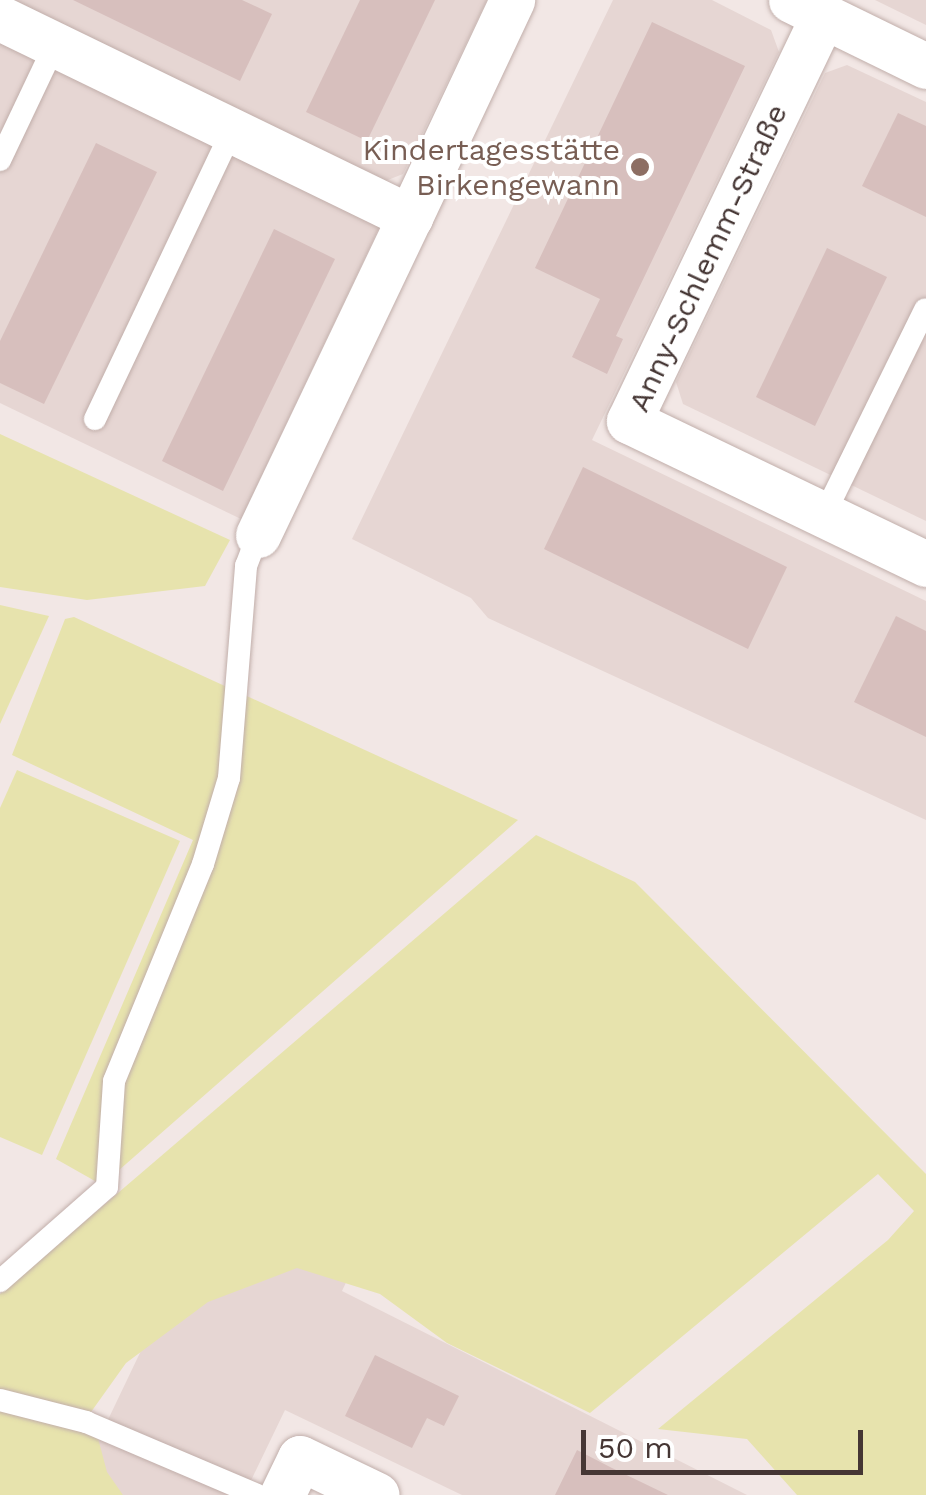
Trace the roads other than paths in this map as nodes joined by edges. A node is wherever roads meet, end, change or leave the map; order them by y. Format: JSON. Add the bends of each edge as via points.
{"nodes":[{"id":1,"x":512,"y":0,"type":"edge"},
{"id":2,"x":807,"y":8,"type":"edge"},
{"id":3,"x":0,"y":18,"type":"edge"},
{"id":4,"x":55,"y":44,"type":"junction"},
{"id":5,"x":926,"y":66,"type":"edge"},
{"id":6,"x":232,"y":131,"type":"junction"},
{"id":7,"x":0,"y":160,"type":"edge"},
{"id":8,"x":410,"y":217,"type":"junction"},
{"id":9,"x":925,"y":310,"type":"edge"},
{"id":10,"x":95,"y":419,"type":"dead end"},
{"id":11,"x":824,"y":514,"type":"junction"},
{"id":12,"x":258,"y":535,"type":"joint"},
{"id":13,"x":926,"y":564,"type":"edge"},
{"id":14,"x":0,"y":1281,"type":"edge"},
{"id":15,"x":0,"y":1400,"type":"edge"},
{"id":16,"x":257,"y":1495,"type":"edge"},
{"id":17,"x":282,"y":1495,"type":"edge"},
{"id":18,"x":376,"y":1495,"type":"edge"}],
"edges":[{"from":1,"to":8,"type":"street"},
{"from":2,"to":5,"type":"street"},
{"from":2,"to":11,"type":"street","name":"Anny-Schlemm-Straße","via":[[629,421]]},
{"from":3,"to":4,"type":"street"},
{"from":4,"to":6,"type":"street"},
{"from":4,"to":7,"type":"lane"},
{"from":6,"to":8,"type":"street"},
{"from":6,"to":10,"type":"lane"},
{"from":8,"to":12,"type":"street"},
{"from":9,"to":11,"type":"lane"},
{"from":11,"to":13,"type":"street","name":"Anny-Schlemm-Straße"},
{"from":12,"to":14,"type":"lane","via":[[246,566],[229,778],[203,864],[114,1081],[107,1187]]},
{"from":15,"to":16,"type":"lane","via":[[86,1422]]},
{"from":17,"to":18,"type":"street","via":[[300,1458]]}]}
